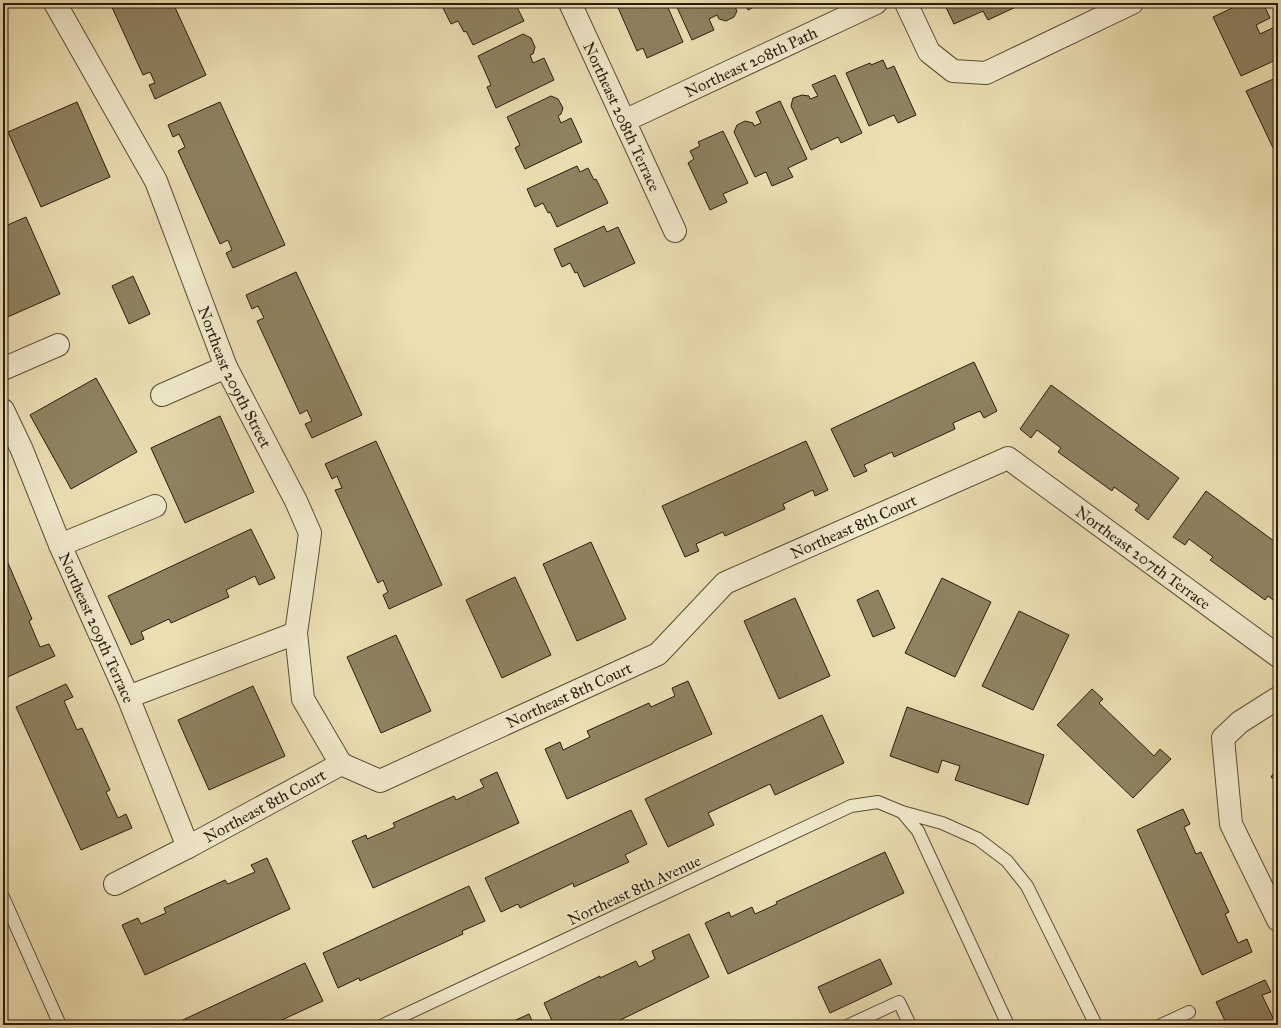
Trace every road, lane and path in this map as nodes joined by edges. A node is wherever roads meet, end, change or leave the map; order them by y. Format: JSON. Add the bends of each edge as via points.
{"nodes":[{"id":1,"x":55,"y":3,"type":"edge"},
{"id":2,"x":570,"y":3,"type":"edge"},
{"id":3,"x":876,"y":3,"type":"edge"},
{"id":4,"x":906,"y":3,"type":"edge"},
{"id":5,"x":1132,"y":3,"type":"edge"},
{"id":6,"x":624,"y":121,"type":"junction"},
{"id":7,"x":675,"y":231,"type":"dead end"},
{"id":8,"x":58,"y":345,"type":"dead end"},
{"id":9,"x":226,"y":367,"type":"junction"},
{"id":10,"x":3,"y":370,"type":"edge"},
{"id":11,"x":162,"y":395,"type":"dead end"},
{"id":12,"x":3,"y":410,"type":"edge"},
{"id":13,"x":1008,"y":458,"type":"joint"},
{"id":14,"x":155,"y":506,"type":"dead end"},
{"id":15,"x":60,"y":545,"type":"junction"},
{"id":16,"x":296,"y":633,"type":"junction"},
{"id":17,"x":1278,"y":656,"type":"edge"},
{"id":18,"x":128,"y":697,"type":"junction"},
{"id":19,"x":1278,"y":698,"type":"edge"},
{"id":20,"x":341,"y":764,"type":"junction"},
{"id":21,"x":902,"y":812,"type":"junction"},
{"id":22,"x":188,"y":847,"type":"junction"},
{"id":23,"x":115,"y":884,"type":"dead end"},
{"id":24,"x":3,"y":897,"type":"edge"},
{"id":25,"x":1278,"y":920,"type":"edge"},
{"id":26,"x":1189,"y":1012,"type":"dead end"},
{"id":27,"x":60,"y":1025,"type":"edge"},
{"id":28,"x":383,"y":1025,"type":"edge"},
{"id":29,"x":849,"y":1025,"type":"edge"},
{"id":30,"x":910,"y":1025,"type":"edge"},
{"id":31,"x":1008,"y":1025,"type":"edge"},
{"id":32,"x":1096,"y":1025,"type":"edge"},
{"id":33,"x":1161,"y":1025,"type":"edge"}],
"edges":[{"from":1,"to":9,"type":"street","name":"Northeast 209th Street","via":[[156,181]]},
{"from":2,"to":6,"type":"street","name":"Northeast 208th Terrace"},
{"from":3,"to":6,"type":"street","name":"Northeast 208th Path"},
{"from":4,"to":5,"type":"street","via":[[929,52],[953,71],[986,73]]},
{"from":6,"to":7,"type":"street","name":"Northeast 208th Terrace"},
{"from":8,"to":10,"type":"street"},
{"from":9,"to":11,"type":"street"},
{"from":9,"to":16,"type":"street","name":"Northeast 209th Street","via":[[310,533]]},
{"from":12,"to":15,"type":"street","name":"Northeast 209th Terrace"},
{"from":13,"to":17,"type":"street","name":"Northeast 207th Terrace"},
{"from":13,"to":20,"type":"street","name":"Northeast 8th Court","via":[[725,583],[658,654],[380,780]]},
{"from":14,"to":15,"type":"street"},
{"from":15,"to":18,"type":"street","name":"Northeast 209th Terrace"},
{"from":16,"to":18,"type":"street"},
{"from":16,"to":20,"type":"street","name":"Northeast 209th Street","via":[[303,699]]},
{"from":18,"to":22,"type":"street","name":"Northeast 209th Terrace"},
{"from":19,"to":25,"type":"street","via":[[1240,722],[1223,738],[1231,824]]},
{"from":20,"to":22,"type":"street","name":"Northeast 8th Court"},
{"from":21,"to":28,"type":"lane","name":"Northeast 8th Avenue","via":[[878,802],[851,806]]},
{"from":21,"to":31,"type":"lane","via":[[918,831]]},
{"from":21,"to":32,"type":"lane","name":"Northeast 8th Avenue","via":[[942,823],[978,839],[1007,861],[1028,886]]},
{"from":22,"to":23,"type":"street","name":"Northeast 8th Court"},
{"from":24,"to":27,"type":"lane"},
{"from":26,"to":33,"type":"lane"},
{"from":29,"to":30,"type":"lane","via":[[899,1002]]}]}
